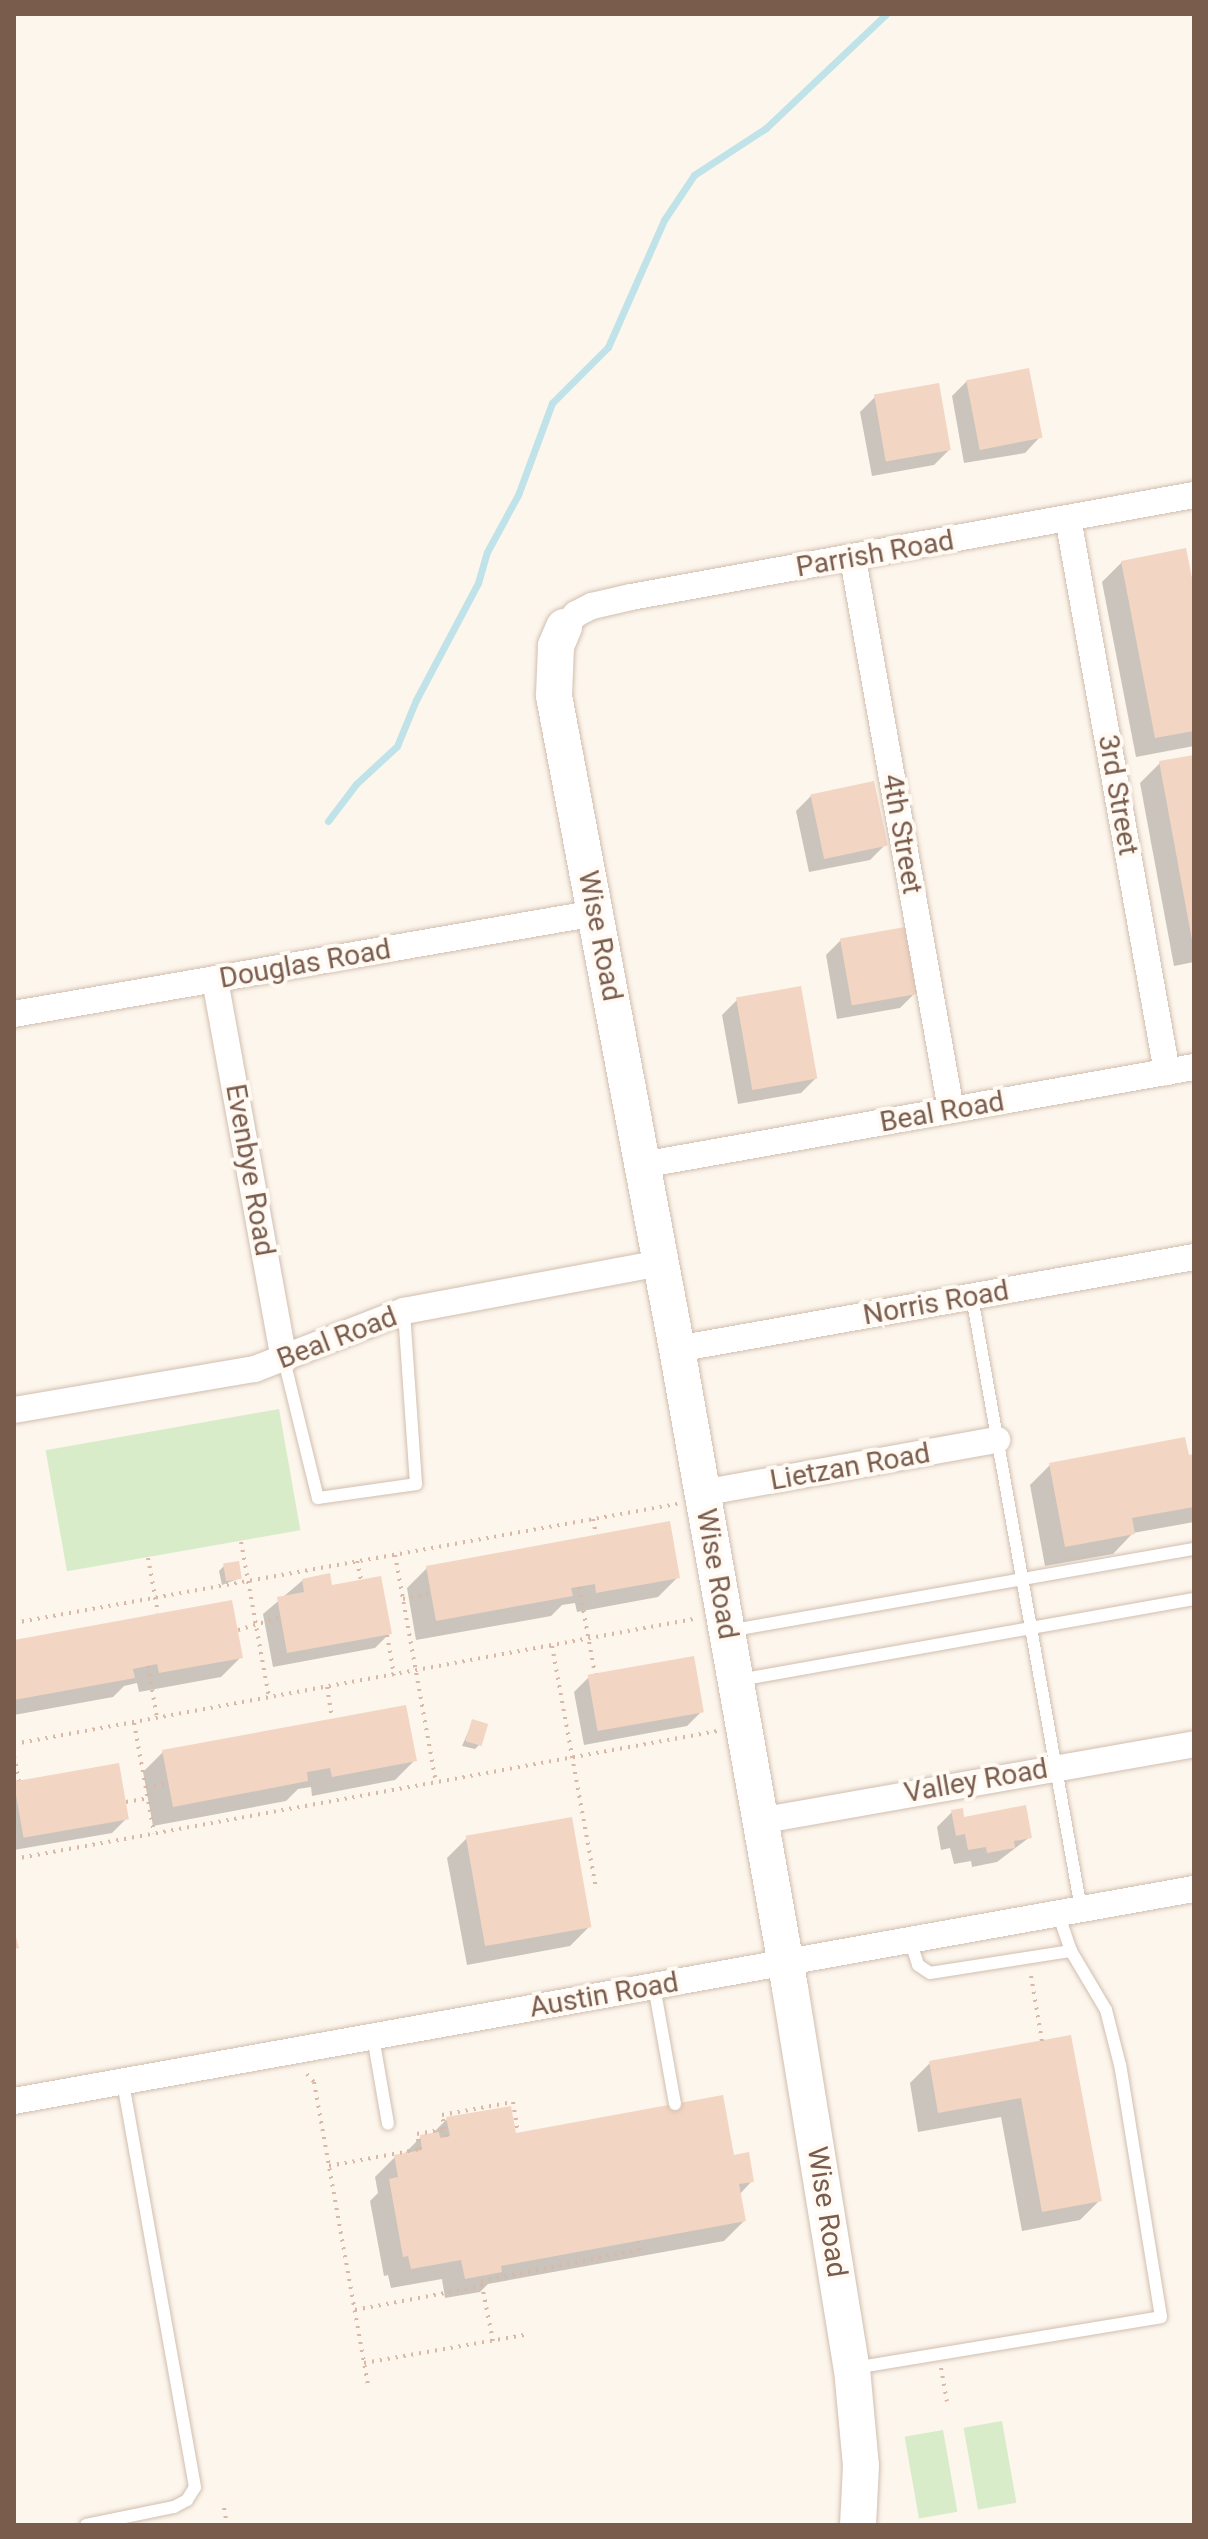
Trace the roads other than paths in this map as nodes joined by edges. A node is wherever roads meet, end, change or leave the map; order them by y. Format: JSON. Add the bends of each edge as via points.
{"nodes":[{"id":1,"x":1194,"y":495,"type":"edge"},
{"id":2,"x":1068,"y":518,"type":"junction"},
{"id":3,"x":853,"y":559,"type":"junction"},
{"id":4,"x":564,"y":627,"type":"joint"},
{"id":5,"x":596,"y":913,"type":"junction"},
{"id":6,"x":215,"y":980,"type":"junction"},
{"id":7,"x":14,"y":1014,"type":"edge"},
{"id":8,"x":1194,"y":1067,"type":"edge"},
{"id":9,"x":1167,"y":1072,"type":"junction"},
{"id":10,"x":951,"y":1110,"type":"junction"},
{"id":11,"x":642,"y":1165,"type":"junction"},
{"id":12,"x":1194,"y":1257,"type":"edge"},
{"id":13,"x":660,"y":1263,"type":"junction"},
{"id":14,"x":972,"y":1297,"type":"junction"},
{"id":15,"x":404,"y":1311,"type":"junction"},
{"id":16,"x":677,"y":1349,"type":"junction"},
{"id":17,"x":284,"y":1360,"type":"junction"},
{"id":18,"x":14,"y":1410,"type":"edge"},
{"id":19,"x":997,"y":1440,"type":"junction"},
{"id":20,"x":702,"y":1496,"type":"junction"},
{"id":21,"x":1194,"y":1549,"type":"edge"},
{"id":22,"x":1022,"y":1580,"type":"junction"},
{"id":23,"x":1194,"y":1599,"type":"edge"},
{"id":24,"x":726,"y":1623,"type":"junction"},
{"id":25,"x":1031,"y":1628,"type":"junction"},
{"id":26,"x":736,"y":1680,"type":"junction"},
{"id":27,"x":1194,"y":1744,"type":"edge"},
{"id":28,"x":1056,"y":1767,"type":"junction"},
{"id":29,"x":759,"y":1821,"type":"junction"},
{"id":30,"x":1194,"y":1889,"type":"edge"},
{"id":31,"x":1070,"y":1911,"type":"junction"},
{"id":32,"x":910,"y":1940,"type":"junction"},
{"id":33,"x":1071,"y":1951,"type":"junction"},
{"id":34,"x":785,"y":1963,"type":"junction"},
{"id":35,"x":654,"y":1986,"type":"junction"},
{"id":36,"x":373,"y":2037,"type":"junction"},
{"id":37,"x":123,"y":2081,"type":"junction"},
{"id":38,"x":14,"y":2101,"type":"edge"},
{"id":39,"x":675,"y":2104,"type":"dead end"},
{"id":40,"x":388,"y":2124,"type":"dead end"},
{"id":41,"x":852,"y":2369,"type":"junction"},
{"id":42,"x":86,"y":2525,"type":"edge"},
{"id":43,"x":858,"y":2525,"type":"edge"}],
"edges":[{"from":1,"to":2,"type":"street","name":"Parrish Road"},
{"from":2,"to":3,"type":"street","name":"Parrish Road"},
{"from":2,"to":9,"type":"street","name":"3rd Street"},
{"from":3,"to":4,"type":"street","name":"Parrish Road","via":[[592,606]]},
{"from":3,"to":10,"type":"street","name":"4th Street"},
{"from":4,"to":5,"type":"street","name":"Wise Road","via":[[556,646],[554,696]]},
{"from":5,"to":6,"type":"street","name":"Douglas Road"},
{"from":5,"to":11,"type":"street","name":"Wise Road"},
{"from":6,"to":7,"type":"street","name":"Douglas Road"},
{"from":6,"to":17,"type":"street","name":"Evenbye Road"},
{"from":8,"to":9,"type":"street","name":"Beal Road"},
{"from":9,"to":10,"type":"street","name":"Beal Road"},
{"from":10,"to":11,"type":"street","name":"Beal Road"},
{"from":11,"to":13,"type":"street","name":"Wise Road"},
{"from":12,"to":14,"type":"street","name":"Norris Road"},
{"from":13,"to":15,"type":"street","name":"Beal Road"},
{"from":13,"to":16,"type":"street","name":"Wise Road"},
{"from":14,"to":16,"type":"street","name":"Norris Road"},
{"from":14,"to":19,"type":"lane"},
{"from":15,"to":17,"type":"street","name":"Beal Road"},
{"from":15,"to":17,"type":"lane","via":[[416,1484],[318,1498]]},
{"from":16,"to":20,"type":"street","name":"Wise Road"},
{"from":17,"to":18,"type":"street","name":"Beal Road","via":[[226,1375]]},
{"from":19,"to":20,"type":"street","name":"Lietzan Road"},
{"from":19,"to":22,"type":"lane"},
{"from":20,"to":24,"type":"street","name":"Wise Road"},
{"from":21,"to":22,"type":"lane"},
{"from":22,"to":24,"type":"lane"},
{"from":22,"to":25,"type":"lane"},
{"from":23,"to":25,"type":"lane"},
{"from":24,"to":26,"type":"street","name":"Wise Road"},
{"from":25,"to":26,"type":"lane"},
{"from":25,"to":28,"type":"lane"},
{"from":26,"to":29,"type":"street","name":"Wise Road"},
{"from":27,"to":28,"type":"street","name":"Valley Road"},
{"from":28,"to":29,"type":"street","name":"Valley Road"},
{"from":28,"to":31,"type":"lane"},
{"from":29,"to":34,"type":"street","name":"Wise Road"},
{"from":30,"to":31,"type":"street","name":"Austin Road"},
{"from":31,"to":32,"type":"street","name":"Austin Road"},
{"from":31,"to":33,"type":"lane"},
{"from":32,"to":33,"type":"lane","via":[[918,1965],[930,1973]]},
{"from":32,"to":34,"type":"street","name":"Austin Road"},
{"from":33,"to":41,"type":"lane","via":[[1106,2010],[1120,2065],[1161,2317]]},
{"from":34,"to":35,"type":"street","name":"Austin Road"},
{"from":34,"to":41,"type":"street","name":"Wise Road"},
{"from":35,"to":36,"type":"street","name":"Austin Road"},
{"from":35,"to":39,"type":"lane"},
{"from":36,"to":37,"type":"street","name":"Austin Road"},
{"from":36,"to":40,"type":"lane"},
{"from":37,"to":38,"type":"street","name":"Austin Road"},
{"from":37,"to":42,"type":"lane","via":[[195,2487],[174,2507]]},
{"from":41,"to":43,"type":"street","name":"Wise Road","via":[[861,2466]]}]}
